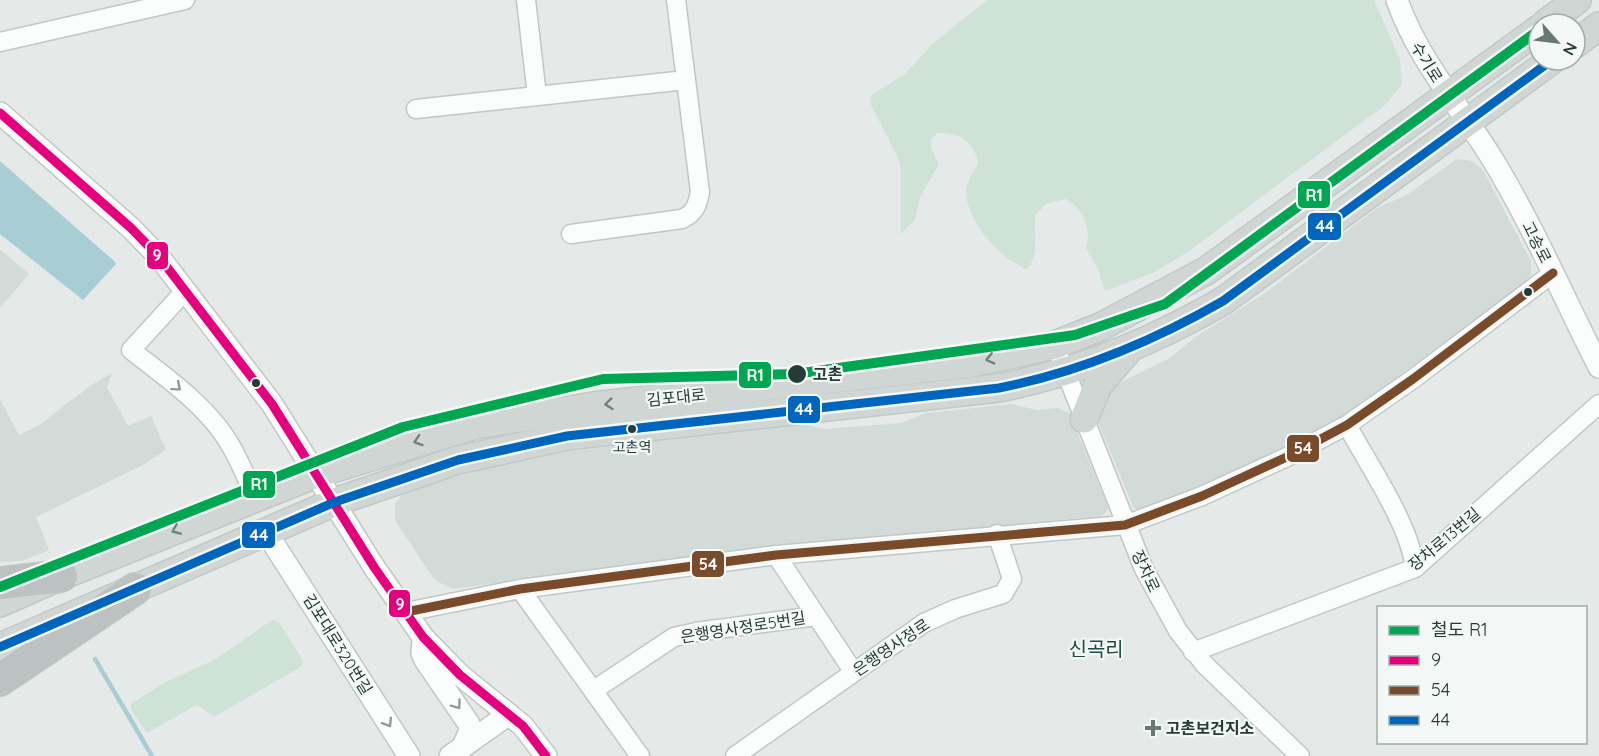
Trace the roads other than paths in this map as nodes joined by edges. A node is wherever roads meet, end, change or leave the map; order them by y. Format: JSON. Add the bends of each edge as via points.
{"nodes":[{"id":1,"x":185,"y":0,"type":"edge"},
{"id":2,"x":526,"y":0,"type":"edge"},
{"id":3,"x":676,"y":0,"type":"edge"},
{"id":4,"x":1397,"y":0,"type":"edge"},
{"id":5,"x":1577,"y":0,"type":"edge"},
{"id":6,"x":1561,"y":12,"type":"edge"},
{"id":7,"x":1527,"y":37,"type":"edge"},
{"id":8,"x":0,"y":42,"type":"edge"},
{"id":9,"x":1535,"y":72,"type":"edge"},
{"id":10,"x":686,"y":80,"type":"junction"},
{"id":11,"x":1448,"y":93,"type":"junction"},
{"id":12,"x":537,"y":96,"type":"junction"},
{"id":13,"x":417,"y":109,"type":"dead end"},
{"id":14,"x":0,"y":113,"type":"edge"},
{"id":15,"x":1467,"y":120,"type":"junction"},
{"id":16,"x":571,"y":234,"type":"dead end"},
{"id":17,"x":1553,"y":273,"type":"junction"},
{"id":18,"x":184,"y":291,"type":"junction"},
{"id":19,"x":1055,"y":345,"type":"junction"},
{"id":20,"x":1129,"y":350,"type":"junction"},
{"id":21,"x":1599,"y":367,"type":"edge"},
{"id":22,"x":1066,"y":372,"type":"junction"},
{"id":23,"x":1599,"y":404,"type":"edge"},
{"id":24,"x":1084,"y":419,"type":"junction"},
{"id":25,"x":1347,"y":425,"type":"junction"},
{"id":26,"x":316,"y":474,"type":"junction"},
{"id":27,"x":255,"y":496,"type":"junction"},
{"id":28,"x":335,"y":502,"type":"junction"},
{"id":29,"x":1125,"y":525,"type":"junction"},
{"id":30,"x":266,"y":532,"type":"junction"},
{"id":31,"x":997,"y":534,"type":"junction"},
{"id":32,"x":776,"y":555,"type":"junction"},
{"id":33,"x":1415,"y":568,"type":"junction"},
{"id":34,"x":61,"y":576,"type":"junction"},
{"id":35,"x":0,"y":583,"type":"edge"},
{"id":36,"x":135,"y":589,"type":"junction"},
{"id":37,"x":520,"y":589,"type":"junction"},
{"id":38,"x":0,"y":603,"type":"edge"},
{"id":39,"x":406,"y":612,"type":"junction"},
{"id":40,"x":816,"y":616,"type":"junction"},
{"id":41,"x":423,"y":637,"type":"junction"},
{"id":42,"x":0,"y":647,"type":"edge"},
{"id":43,"x":1193,"y":652,"type":"junction"},
{"id":44,"x":853,"y":671,"type":"junction"},
{"id":45,"x":0,"y":680,"type":"edge"},
{"id":46,"x":594,"y":690,"type":"junction"},
{"id":47,"x":509,"y":714,"type":"junction"},
{"id":48,"x":456,"y":752,"type":"edge"},
{"id":49,"x":409,"y":756,"type":"edge"},
{"id":50,"x":546,"y":756,"type":"edge"},
{"id":51,"x":640,"y":756,"type":"edge"},
{"id":52,"x":735,"y":756,"type":"edge"},
{"id":53,"x":1300,"y":756,"type":"edge"}],
"edges":[{"from":1,"to":8,"type":"street"},
{"from":2,"to":12,"type":"street"},
{"from":3,"to":10,"type":"street"},
{"from":4,"to":11,"type":"street","name":"수기로","via":[[1416,45]]},
{"from":5,"to":6,"type":"main road"},
{"from":7,"to":11,"type":"main road","name":"김포대로"},
{"from":9,"to":15,"type":"main road","name":"김포대로"},
{"from":10,"to":12,"type":"street"},
{"from":10,"to":16,"type":"street","via":[[700,192],[692,214],[682,219]]},
{"from":11,"to":15,"type":"street","name":"수기로"},
{"from":11,"to":19,"type":"main road","name":"김포대로","via":[[1206,271],[1102,327]]},
{"from":12,"to":13,"type":"street"},
{"from":14,"to":18,"type":"street","via":[[137,234]]},
{"from":15,"to":17,"type":"street","name":"고송로"},
{"from":15,"to":20,"type":"main road","name":"김포대로","via":[[1223,301]]},
{"from":17,"to":21,"type":"street","name":"고송로"},
{"from":17,"to":25,"type":"street"},
{"from":18,"to":26,"type":"street","via":[[253,377]]},
{"from":18,"to":27,"type":"street","one_way":true,"via":[[131,350],[213,421],[228,440]]},
{"from":19,"to":22,"type":"street","name":"장차로"},
{"from":19,"to":26,"type":"main road","name":"김포대로","one_way":true,"via":[[972,363],[514,417],[436,436]]},
{"from":20,"to":22,"type":"main road","name":"김포대로"},
{"from":20,"to":24,"type":"main road","via":[[1098,385]]},
{"from":22,"to":24,"type":"street","name":"장차로"},
{"from":22,"to":28,"type":"main road","name":"김포대로","via":[[999,388],[567,436],[458,460]]},
{"from":23,"to":33,"type":"street","name":"장차로13번길"},
{"from":24,"to":29,"type":"street","name":"장차로"},
{"from":25,"to":29,"type":"street","via":[[1202,496]]},
{"from":25,"to":33,"type":"street","via":[[1410,544]]},
{"from":26,"to":27,"type":"main road","name":"김포대로"},
{"from":26,"to":28,"type":"street"},
{"from":27,"to":34,"type":"main road","name":"김포대로","one_way":true},
{"from":28,"to":30,"type":"main road","name":"김포대로"},
{"from":28,"to":39,"type":"street"},
{"from":29,"to":31,"type":"street"},
{"from":29,"to":43,"type":"street","name":"장차로","via":[[1163,606]]},
{"from":30,"to":36,"type":"main road","name":"김포대로"},
{"from":30,"to":49,"type":"street","name":"김포대로320번길","one_way":true},
{"from":31,"to":32,"type":"street"},
{"from":31,"to":44,"type":"street","name":"은행영사정로","via":[[1012,579],[1003,594],[933,618]]},
{"from":32,"to":37,"type":"street"},
{"from":32,"to":40,"type":"street"},
{"from":33,"to":43,"type":"street","name":"장차로13번길"},
{"from":34,"to":35,"type":"highway"},
{"from":34,"to":38,"type":"main road","name":"김포대로"},
{"from":36,"to":42,"type":"main road","name":"김포대로"},
{"from":36,"to":45,"type":"highway"},
{"from":37,"to":39,"type":"street"},
{"from":37,"to":46,"type":"street"},
{"from":39,"to":41,"type":"street"},
{"from":40,"to":44,"type":"street"},
{"from":40,"to":46,"type":"street","name":"은행영사정로5번길","via":[[674,637]]},
{"from":41,"to":47,"type":"street","via":[[460,675]]},
{"from":41,"to":48,"type":"street","one_way":true,"via":[[425,660],[469,724],[470,730]]},
{"from":43,"to":53,"type":"street","name":"장차로"},
{"from":44,"to":52,"type":"street","name":"은행영사정로"},
{"from":46,"to":51,"type":"street"},
{"from":47,"to":48,"type":"street"},
{"from":47,"to":50,"type":"street"}]}
